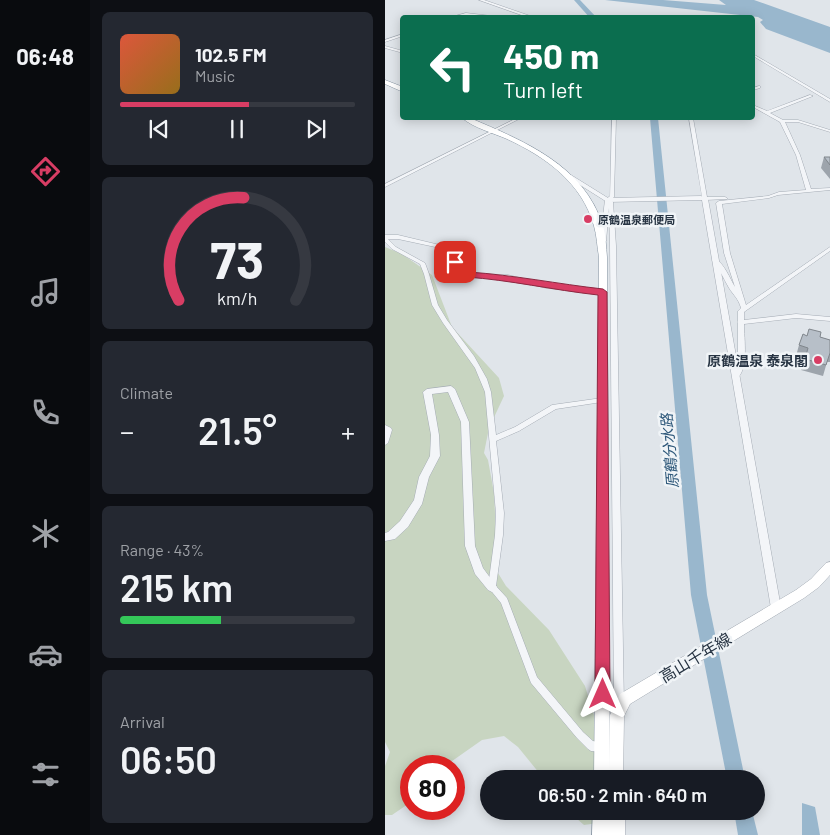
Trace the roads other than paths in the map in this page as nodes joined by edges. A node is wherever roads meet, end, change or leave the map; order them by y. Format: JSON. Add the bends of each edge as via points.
{"nodes":[{"id":1,"x":481,"y":0,"type":"edge"},
{"id":2,"x":461,"y":15,"type":"edge"},
{"id":3,"x":474,"y":15,"type":"edge"},
{"id":4,"x":526,"y":15,"type":"edge"},
{"id":5,"x":400,"y":36,"type":"edge"},
{"id":6,"x":385,"y":41,"type":"edge"},
{"id":7,"x":385,"y":47,"type":"edge"},
{"id":8,"x":400,"y":51,"type":"edge"},
{"id":9,"x":755,"y":56,"type":"edge"},
{"id":10,"x":758,"y":62,"type":"dead end"},
{"id":11,"x":755,"y":63,"type":"edge"},
{"id":12,"x":385,"y":82,"type":"edge"},
{"id":13,"x":759,"y":87,"type":"dead end"},
{"id":14,"x":755,"y":88,"type":"edge"},
{"id":15,"x":400,"y":89,"type":"edge"},
{"id":16,"x":811,"y":96,"type":"dead end"},
{"id":17,"x":830,"y":101,"type":"edge"},
{"id":18,"x":755,"y":107,"type":"edge"},
{"id":19,"x":766,"y":113,"type":"junction"},
{"id":20,"x":470,"y":120,"type":"edge"},
{"id":21,"x":515,"y":120,"type":"edge"},
{"id":22,"x":614,"y":120,"type":"edge"},
{"id":23,"x":691,"y":120,"type":"edge"},
{"id":24,"x":782,"y":121,"type":"junction"},
{"id":25,"x":495,"y":130,"type":"junction"},
{"id":26,"x":830,"y":131,"type":"edge"},
{"id":27,"x":571,"y":177,"type":"junction"},
{"id":28,"x":385,"y":186,"type":"edge"},
{"id":29,"x":830,"y":189,"type":"edge"},
{"id":30,"x":809,"y":191,"type":"junction"},
{"id":31,"x":779,"y":193,"type":"junction"},
{"id":32,"x":703,"y":198,"type":"junction"},
{"id":33,"x":607,"y":200,"type":"junction"},
{"id":34,"x":385,"y":238,"type":"edge"},
{"id":35,"x":602,"y":244,"type":"junction"},
{"id":36,"x":830,"y":249,"type":"edge"},
{"id":37,"x":715,"y":260,"type":"junction"},
{"id":38,"x":603,"y":292,"type":"junction"},
{"id":39,"x":741,"y":298,"type":"junction"},
{"id":40,"x":757,"y":300,"type":"junction"},
{"id":41,"x":744,"y":308,"type":"junction"},
{"id":42,"x":830,"y":319,"type":"edge"},
{"id":43,"x":740,"y":322,"type":"junction"},
{"id":44,"x":736,"y":377,"type":"junction"},
{"id":45,"x":602,"y":400,"type":"junction"},
{"id":46,"x":385,"y":428,"type":"edge"},
{"id":47,"x":492,"y":440,"type":"junction"},
{"id":48,"x":385,"y":441,"type":"edge"},
{"id":49,"x":385,"y":537,"type":"edge"},
{"id":50,"x":830,"y":567,"type":"edge"},
{"id":51,"x":493,"y":587,"type":"junction"},
{"id":52,"x":773,"y":610,"type":"junction"},
{"id":53,"x":622,"y":703,"type":"junction"},
{"id":54,"x":603,"y":747,"type":"junction"},
{"id":55,"x":602,"y":770,"type":"edge"},
{"id":56,"x":616,"y":770,"type":"edge"},
{"id":57,"x":601,"y":820,"type":"edge"},
{"id":58,"x":617,"y":820,"type":"edge"},
{"id":59,"x":601,"y":835,"type":"edge"},
{"id":60,"x":617,"y":835,"type":"edge"}],
"edges":[{"from":1,"to":4,"type":"street"},
{"from":2,"to":3,"type":"street"},
{"from":5,"to":6,"type":"street"},
{"from":7,"to":8,"type":"street"},
{"from":9,"to":17,"type":"street"},
{"from":10,"to":11,"type":"street"},
{"from":12,"to":15,"type":"highway"},
{"from":13,"to":14,"type":"street"},
{"from":16,"to":19,"type":"street"},
{"from":18,"to":19,"type":"street"},
{"from":19,"to":24,"type":"street"},
{"from":20,"to":25,"type":"highway"},
{"from":21,"to":25,"type":"street"},
{"from":22,"to":33,"type":"street","via":[[612,196]]},
{"from":23,"to":32,"type":"street"},
{"from":24,"to":26,"type":"street","via":[[798,121]]},
{"from":24,"to":30,"type":"street","via":[[798,155]]},
{"from":25,"to":27,"type":"highway","via":[[535,149]]},
{"from":25,"to":28,"type":"street"},
{"from":27,"to":33,"type":"street"},
{"from":27,"to":35,"type":"highway","via":[[590,203]]},
{"from":29,"to":30,"type":"street"},
{"from":30,"to":31,"type":"street"},
{"from":31,"to":32,"type":"street"},
{"from":31,"to":39,"type":"street","via":[[719,203],[727,253]]},
{"from":32,"to":33,"type":"street"},
{"from":32,"to":37,"type":"street"},
{"from":33,"to":35,"type":"street"},
{"from":33,"to":53,"type":"street","via":[[611,202],[613,240],[617,693]]},
{"from":34,"to":38,"type":"street","via":[[398,237],[442,247],[466,275],[508,277],[546,286]]},
{"from":34,"to":47,"type":"street","via":[[394,248],[422,263],[438,311],[477,363],[488,392]]},
{"from":35,"to":38,"type":"highway"},
{"from":36,"to":40,"type":"street"},
{"from":37,"to":39,"type":"street"},
{"from":37,"to":44,"type":"street"},
{"from":38,"to":45,"type":"highway"},
{"from":39,"to":40,"type":"street"},
{"from":39,"to":41,"type":"street"},
{"from":40,"to":41,"type":"street"},
{"from":41,"to":43,"type":"street"},
{"from":42,"to":43,"type":"street","via":[[796,316]]},
{"from":43,"to":44,"type":"street","via":[[741,365]]},
{"from":44,"to":52,"type":"street"},
{"from":45,"to":47,"type":"street","via":[[554,406]]},
{"from":45,"to":54,"type":"highway"},
{"from":46,"to":48,"type":"street","via":[[388,436]]},
{"from":47,"to":51,"type":"street","via":[[500,513]]},
{"from":49,"to":51,"type":"street","via":[[391,536],[404,524],[419,501],[424,477],[435,456],[435,435],[427,392],[451,389],[465,422],[470,546],[479,571]]},
{"from":50,"to":52,"type":"main road","name":"高山千年線","via":[[815,583]]},
{"from":51,"to":54,"type":"street","via":[[504,600],[534,680],[591,746]]},
{"from":52,"to":53,"type":"main road","name":"高山千年線"},
{"from":53,"to":56,"type":"main road","via":[[615,727]]},
{"from":54,"to":55,"type":"highway"},
{"from":57,"to":59,"type":"highway"},
{"from":58,"to":60,"type":"main road"}]}
